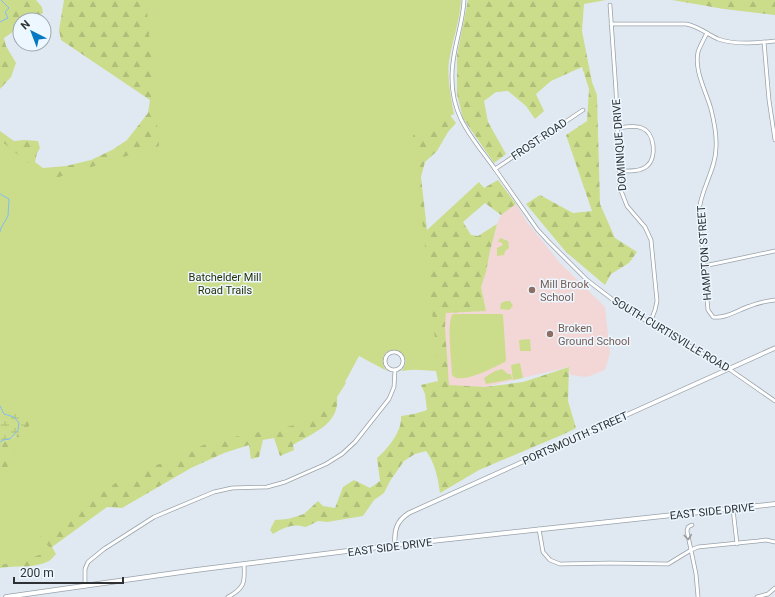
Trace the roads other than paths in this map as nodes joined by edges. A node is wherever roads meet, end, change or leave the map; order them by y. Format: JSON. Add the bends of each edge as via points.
{"nodes":[{"id":1,"x":464,"y":0,"type":"edge"},
{"id":2,"x":610,"y":5,"type":"dead end"},
{"id":3,"x":611,"y":24,"type":"junction"},
{"id":4,"x":707,"y":33,"type":"junction"},
{"id":5,"x":775,"y":41,"type":"edge"},
{"id":6,"x":764,"y":42,"type":"junction"},
{"id":7,"x":583,"y":110,"type":"dead end"},
{"id":8,"x":618,"y":128,"type":"junction"},
{"id":9,"x":775,"y":140,"type":"edge"},
{"id":10,"x":495,"y":169,"type":"junction"},
{"id":11,"x":619,"y":172,"type":"junction"},
{"id":12,"x":775,"y":251,"type":"edge"},
{"id":13,"x":704,"y":266,"type":"junction"},
{"id":14,"x":775,"y":300,"type":"edge"},
{"id":15,"x":650,"y":323,"type":"junction"},
{"id":16,"x":775,"y":348,"type":"edge"},
{"id":17,"x":729,"y":369,"type":"junction"},
{"id":18,"x":395,"y":370,"type":"junction"},
{"id":19,"x":775,"y":401,"type":"edge"},
{"id":20,"x":775,"y":504,"type":"edge"},
{"id":21,"x":733,"y":509,"type":"junction"},
{"id":22,"x":692,"y":526,"type":"dead end"},
{"id":23,"x":539,"y":530,"type":"junction"},
{"id":24,"x":775,"y":542,"type":"edge"},
{"id":25,"x":737,"y":544,"type":"junction"},
{"id":26,"x":395,"y":545,"type":"junction"},
{"id":27,"x":691,"y":550,"type":"junction"},
{"id":28,"x":244,"y":564,"type":"junction"},
{"id":29,"x":85,"y":586,"type":"junction"},
{"id":30,"x":775,"y":588,"type":"edge"},
{"id":31,"x":6,"y":597,"type":"edge"},
{"id":32,"x":228,"y":597,"type":"edge"},
{"id":33,"x":698,"y":597,"type":"edge"},
{"id":34,"x":757,"y":597,"type":"edge"}],
"edges":[{"from":1,"to":10,"type":"street","name":"SOUTH CURTISVILLE ROAD","via":[[452,65],[455,102],[464,126]]},
{"from":2,"to":3,"type":"street","name":"DOMINIQUE DRIVE"},
{"from":3,"to":4,"type":"street","via":[[686,24]]},
{"from":3,"to":8,"type":"street","name":"DOMINIQUE DRIVE"},
{"from":4,"to":6,"type":"street","via":[[726,41]]},
{"from":4,"to":13,"type":"street","name":"HAMPTON STREET","via":[[698,51],[697,60],[712,116],[716,147],[714,163],[699,207]]},
{"from":5,"to":6,"type":"street"},
{"from":6,"to":9,"type":"street"},
{"from":7,"to":10,"type":"street","name":"FROST ROAD"},
{"from":8,"to":11,"type":"street","name":"DOMINIQUE DRIVE"},
{"from":8,"to":11,"type":"street","via":[[637,126],[644,129],[651,136],[653,153],[650,162],[643,168]]},
{"from":10,"to":15,"type":"street","name":"SOUTH CURTISVILLE ROAD","via":[[548,241],[593,285]]},
{"from":11,"to":15,"type":"street","name":"DOMINIQUE DRIVE","via":[[624,200],[647,231],[652,245],[657,301]]},
{"from":12,"to":13,"type":"street"},
{"from":13,"to":14,"type":"street","name":"HAMPTON STREET","via":[[708,310],[713,317],[725,316],[760,302]]},
{"from":15,"to":17,"type":"street","name":"SOUTH CURTISVILLE ROAD"},
{"from":16,"to":17,"type":"street","name":"PORTSMOUTH STREET"},
{"from":17,"to":19,"type":"street","name":"SOUTH CURTISVILLE ROAD"},
{"from":17,"to":26,"type":"street","name":"PORTSMOUTH STREET","via":[[409,513],[401,518],[396,526]]},
{"from":18,"to":18,"type":"street","via":[[403,362],[400,354],[393,352],[386,355],[385,363],[389,369]]},
{"from":18,"to":29,"type":"street","via":[[394,387],[389,399],[355,442],[342,454],[285,482],[214,492],[148,519],[88,562],[85,569]]},
{"from":20,"to":21,"type":"main road","name":"EAST SIDE DRIVE"},
{"from":21,"to":23,"type":"main road","name":"EAST SIDE DRIVE"},
{"from":21,"to":25,"type":"street"},
{"from":22,"to":27,"type":"street","one_way":true,"via":[[688,527],[687,531]]},
{"from":23,"to":26,"type":"main road","name":"EAST SIDE DRIVE"},
{"from":23,"to":27,"type":"street","via":[[543,552],[550,560],[560,564],[668,564]]},
{"from":24,"to":25,"type":"street","via":[[766,540]]},
{"from":25,"to":27,"type":"street","via":[[698,547]]},
{"from":26,"to":28,"type":"main road","name":"EAST SIDE DRIVE"},
{"from":27,"to":33,"type":"street"},
{"from":28,"to":29,"type":"main road","name":"EAST SIDE DRIVE"},
{"from":28,"to":32,"type":"street","via":[[245,576],[242,587]]},
{"from":29,"to":31,"type":"main road","name":"EAST SIDE DRIVE"},
{"from":30,"to":34,"type":"street","via":[[768,594]]}]}
